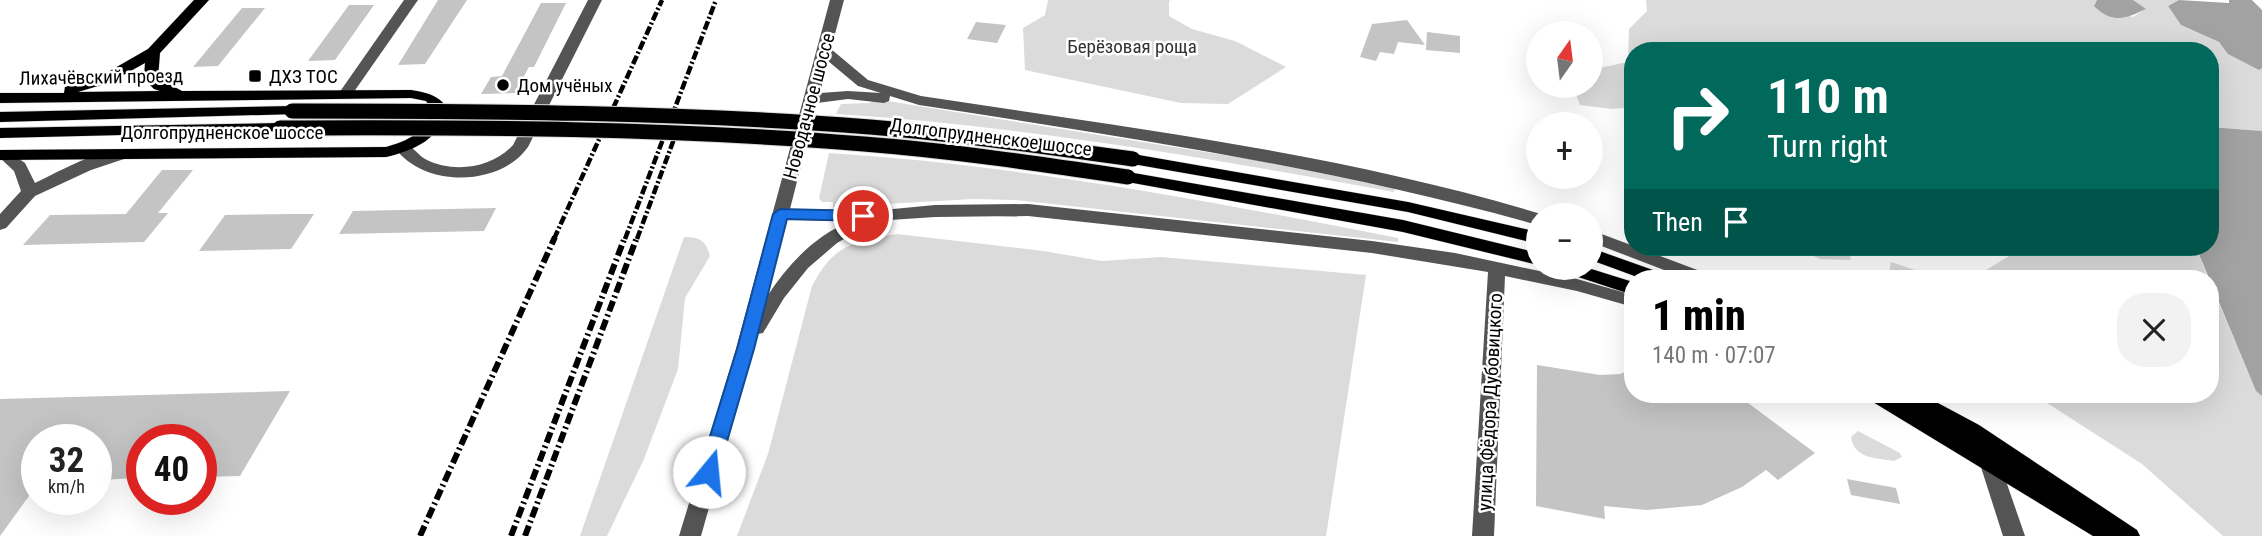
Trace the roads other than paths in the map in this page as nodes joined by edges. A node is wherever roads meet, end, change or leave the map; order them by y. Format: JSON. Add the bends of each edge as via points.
{"nodes":[{"id":1,"x":202,"y":0,"type":"edge"},
{"id":2,"x":411,"y":0,"type":"edge"},
{"id":3,"x":595,"y":0,"type":"edge"},
{"id":4,"x":836,"y":0,"type":"edge"},
{"id":5,"x":824,"y":50,"type":"junction"},
{"id":6,"x":153,"y":52,"type":"junction"},
{"id":7,"x":346,"y":93,"type":"junction"},
{"id":8,"x":203,"y":94,"type":"junction"},
{"id":9,"x":0,"y":97,"type":"edge"},
{"id":10,"x":36,"y":97,"type":"junction"},
{"id":11,"x":810,"y":100,"type":"junction"},
{"id":12,"x":919,"y":100,"type":"junction"},
{"id":13,"x":4,"y":117,"type":"edge"},
{"id":14,"x":0,"y":133,"type":"edge"},
{"id":15,"x":403,"y":148,"type":"junction"},
{"id":16,"x":3,"y":155,"type":"edge"},
{"id":17,"x":118,"y":155,"type":"junction"},
{"id":18,"x":29,"y":192,"type":"junction"},
{"id":19,"x":780,"y":214,"type":"junction"},
{"id":20,"x":883,"y":216,"type":"junction"},
{"id":21,"x":1526,"y":216,"type":"edge"},
{"id":22,"x":0,"y":224,"type":"edge"},
{"id":23,"x":1526,"y":235,"type":"edge"},
{"id":24,"x":1603,"y":241,"type":"edge"},
{"id":25,"x":1624,"y":248,"type":"edge"},
{"id":26,"x":1526,"y":256,"type":"edge"},
{"id":27,"x":1644,"y":256,"type":"edge"},
{"id":28,"x":1603,"y":258,"type":"edge"},
{"id":29,"x":1497,"y":267,"type":"junction"},
{"id":30,"x":1636,"y":270,"type":"edge"},
{"id":31,"x":1681,"y":270,"type":"edge"},
{"id":32,"x":1603,"y":279,"type":"edge"},
{"id":33,"x":1624,"y":286,"type":"edge"},
{"id":34,"x":1624,"y":299,"type":"edge"},
{"id":35,"x":745,"y":349,"type":"junction"},
{"id":36,"x":1890,"y":403,"type":"edge"},
{"id":37,"x":1921,"y":403,"type":"edge"},
{"id":38,"x":1930,"y":403,"type":"edge"},
{"id":39,"x":1972,"y":431,"type":"junction"},
{"id":40,"x":1989,"y":461,"type":"junction"},
{"id":41,"x":690,"y":536,"type":"edge"},
{"id":42,"x":1483,"y":536,"type":"edge"},
{"id":43,"x":2014,"y":536,"type":"edge"},
{"id":44,"x":2111,"y":536,"type":"edge"},
{"id":45,"x":2129,"y":536,"type":"edge"}],
"edges":[{"from":1,"to":6,"type":"main road"},
{"from":2,"to":7,"type":"street"},
{"from":3,"to":15,"type":"street","via":[[514,154],[496,166],[458,170],[418,162]]},
{"from":4,"to":5,"type":"street","name":"Новодачное шоссе"},
{"from":5,"to":11,"type":"street","name":"Новодачное шоссе"},
{"from":5,"to":12,"type":"street","via":[[863,83]]},
{"from":6,"to":8,"type":"main road","via":[[151,79],[159,86]]},
{"from":6,"to":10,"type":"main road","via":[[106,79]]},
{"from":7,"to":8,"type":"main road","name":"Долгопрудненское шоссе"},
{"from":7,"to":15,"type":"main road","name":"Долгопрудненское шоссе","via":[[431,98],[439,107],[439,116],[426,134]]},
{"from":8,"to":10,"type":"main road","name":"Лихачёвский проезд"},
{"from":9,"to":10,"type":"main road","name":"Лихачёвский проезд"},
{"from":11,"to":12,"type":"street","via":[[848,95]]},
{"from":11,"to":19,"type":"street","name":"Новодачное шоссе"},
{"from":12,"to":21,"type":"street","via":[[1289,160],[1430,189]]},
{"from":13,"to":23,"type":"main road","name":"Долгопрудненское шоссе","bridge":true,"via":[[292,111],[568,114],[760,121],[964,136],[1133,159],[1408,207]]},
{"from":14,"to":26,"type":"main road","name":"Долгопрудненское шоссе","bridge":true,"via":[[280,128],[766,138],[956,154],[1128,177],[1403,226]]},
{"from":15,"to":17,"type":"main road","name":"Долгопрудненское шоссе","via":[[367,154]]},
{"from":16,"to":17,"type":"main road","name":"Долгопрудненское шоссе"},
{"from":16,"to":18,"type":"street","via":[[19,163]]},
{"from":17,"to":18,"type":"street"},
{"from":18,"to":22,"type":"street"},
{"from":19,"to":20,"type":"street"},
{"from":19,"to":35,"type":"street","name":"Новодачное шоссе"},
{"from":20,"to":29,"type":"street","via":[[1028,210],[1372,247]]},
{"from":20,"to":35,"type":"street","via":[[849,227],[802,261]]},
{"from":24,"to":25,"type":"street"},
{"from":27,"to":31,"type":"street"},
{"from":28,"to":30,"type":"main road"},
{"from":29,"to":34,"type":"street"},
{"from":29,"to":42,"type":"street","name":"улица Фёдора Дубовицкого"},
{"from":32,"to":33,"type":"main road"},
{"from":35,"to":41,"type":"street","name":"Новодачное шоссе"},
{"from":36,"to":40,"type":"main road"},
{"from":37,"to":39,"type":"main road"},
{"from":38,"to":39,"type":"street"},
{"from":39,"to":45,"type":"main road"},
{"from":40,"to":43,"type":"street"},
{"from":40,"to":44,"type":"main road"}]}
